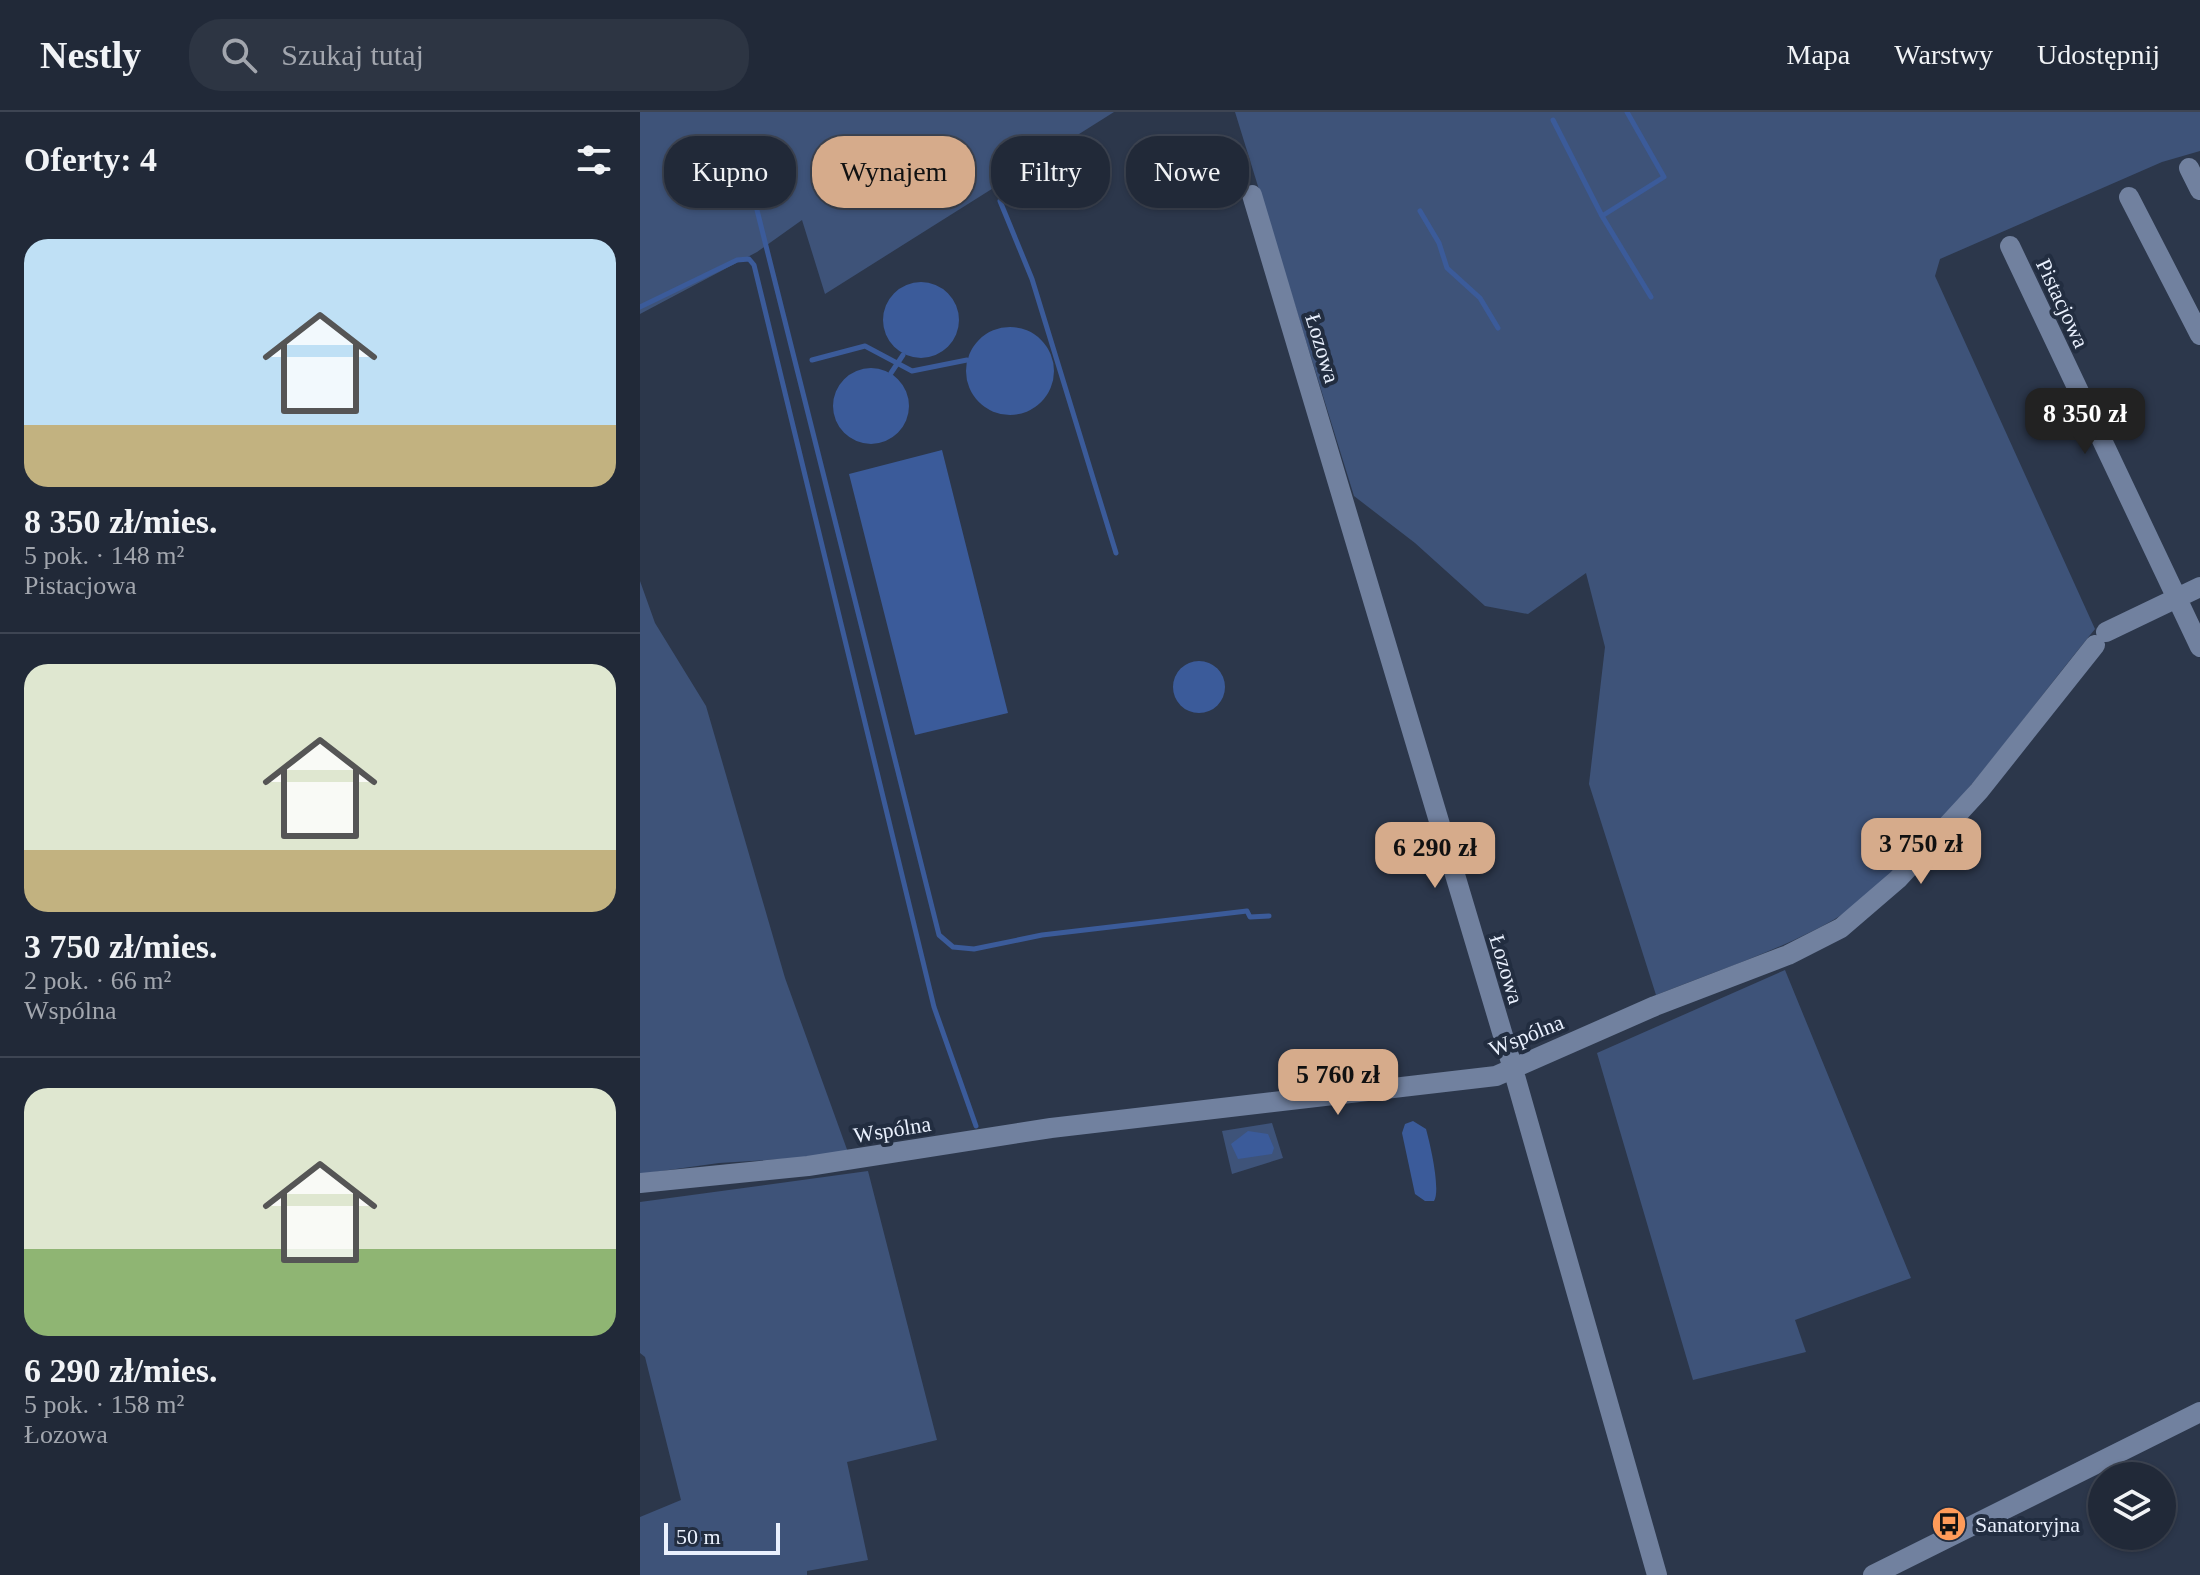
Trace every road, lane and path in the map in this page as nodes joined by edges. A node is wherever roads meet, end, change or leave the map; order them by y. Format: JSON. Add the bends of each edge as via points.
{"nodes":[{"id":1,"x":2189,"y":168,"type":"dead end"},
{"id":2,"x":2200,"y":190,"type":"edge"},
{"id":3,"x":1252,"y":195,"type":"dead end"},
{"id":4,"x":2129,"y":197,"type":"dead end"},
{"id":5,"x":2010,"y":246,"type":"dead end"},
{"id":6,"x":2200,"y":335,"type":"edge"},
{"id":7,"x":2200,"y":587,"type":"edge"},
{"id":8,"x":2176,"y":598,"type":"junction"},
{"id":9,"x":2200,"y":647,"type":"edge"},
{"id":10,"x":1513,"y":1069,"type":"junction"},
{"id":11,"x":640,"y":1183,"type":"edge"},
{"id":12,"x":2200,"y":1412,"type":"edge"},
{"id":13,"x":1657,"y":1575,"type":"edge"},
{"id":14,"x":1873,"y":1575,"type":"edge"}],
"edges":[{"from":1,"to":2,"type":"street"},
{"from":3,"to":10,"type":"street","name":"Łozowa"},
{"from":4,"to":6,"type":"street"},
{"from":5,"to":8,"type":"street","name":"Pistacjowa"},
{"from":7,"to":8,"type":"street"},
{"from":8,"to":9,"type":"street","name":"Pistacjowa"},
{"from":8,"to":10,"type":"street","name":"Wspólna","via":[[2101,638],[1979,791],[1898,879],[1841,928]]},
{"from":10,"to":11,"type":"street","name":"Wspólna","via":[[1496,1076],[1051,1128],[808,1166]]},
{"from":10,"to":13,"type":"street","name":"Łozowa"},
{"from":12,"to":14,"type":"street"}]}
